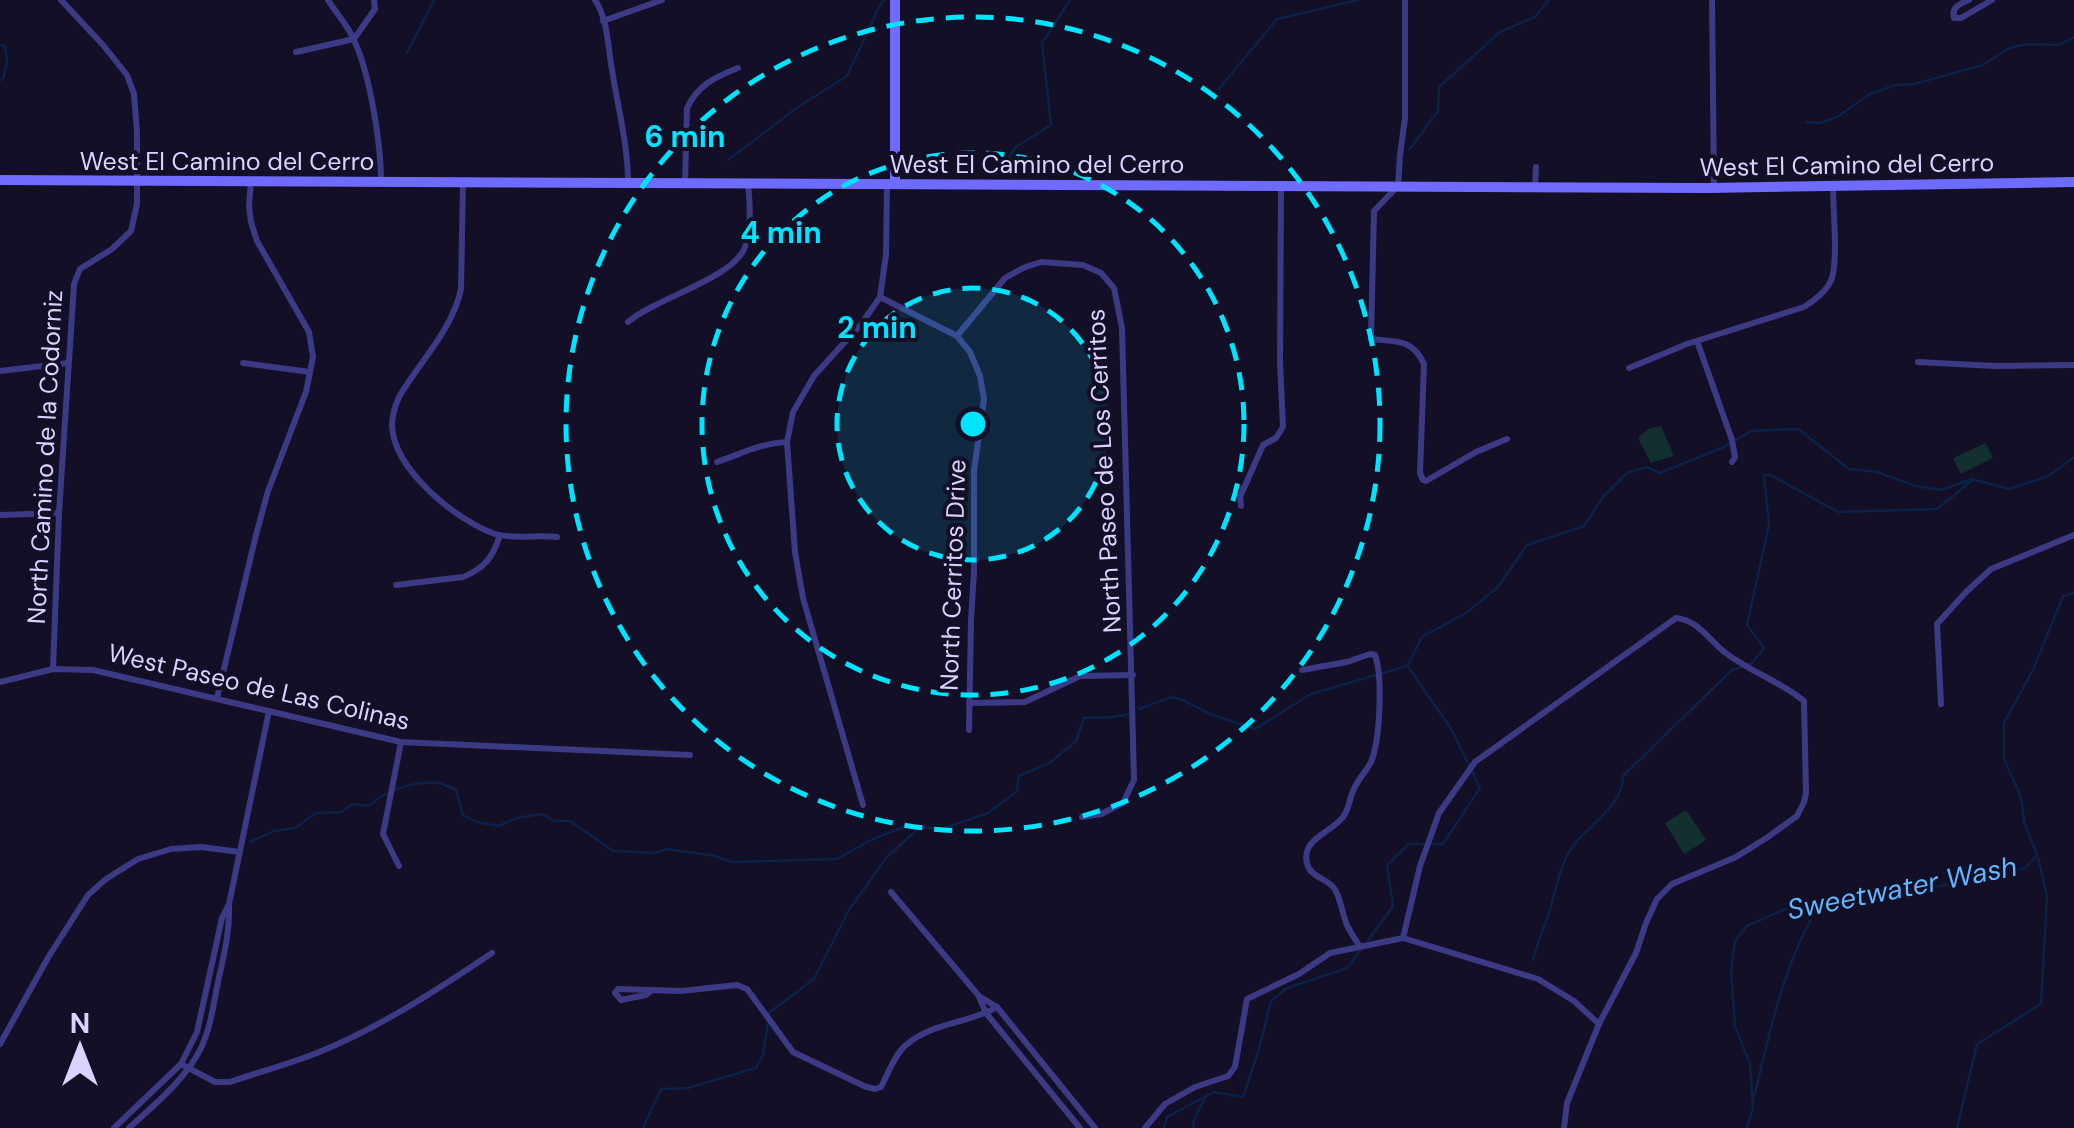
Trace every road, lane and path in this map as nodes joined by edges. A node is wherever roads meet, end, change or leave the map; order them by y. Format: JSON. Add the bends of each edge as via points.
{"nodes":[{"id":1,"x":61,"y":0,"type":"edge"},
{"id":2,"x":328,"y":0,"type":"edge"},
{"id":3,"x":374,"y":0,"type":"edge"},
{"id":4,"x":595,"y":0,"type":"edge"},
{"id":5,"x":662,"y":0,"type":"edge"},
{"id":6,"x":896,"y":0,"type":"edge"},
{"id":7,"x":1405,"y":0,"type":"edge"},
{"id":8,"x":1712,"y":0,"type":"edge"},
{"id":9,"x":1968,"y":0,"type":"edge"},
{"id":10,"x":1992,"y":0,"type":"edge"},
{"id":11,"x":603,"y":21,"type":"junction"},
{"id":12,"x":354,"y":38,"type":"junction"},
{"id":13,"x":296,"y":52,"type":"dead end"},
{"id":14,"x":738,"y":68,"type":"dead end"},
{"id":15,"x":1536,"y":167,"type":"dead end"},
{"id":16,"x":0,"y":180,"type":"edge"},
{"id":17,"x":137,"y":180,"type":"junction"},
{"id":18,"x":251,"y":181,"type":"junction"},
{"id":19,"x":381,"y":181,"type":"junction"},
{"id":20,"x":463,"y":182,"type":"junction"},
{"id":21,"x":628,"y":182,"type":"junction"},
{"id":22,"x":2074,"y":182,"type":"edge"},
{"id":23,"x":685,"y":183,"type":"junction"},
{"id":24,"x":748,"y":183,"type":"junction"},
{"id":25,"x":891,"y":184,"type":"junction"},
{"id":26,"x":1281,"y":186,"type":"junction"},
{"id":27,"x":1398,"y":186,"type":"junction"},
{"id":28,"x":1833,"y":186,"type":"junction"},
{"id":29,"x":1534,"y":187,"type":"junction"},
{"id":30,"x":1714,"y":188,"type":"junction"},
{"id":31,"x":880,"y":296,"type":"junction"},
{"id":32,"x":628,"y":322,"type":"dead end"},
{"id":33,"x":957,"y":336,"type":"junction"},
{"id":34,"x":1697,"y":340,"type":"junction"},
{"id":35,"x":1918,"y":362,"type":"dead end"},
{"id":36,"x":68,"y":363,"type":"junction"},
{"id":37,"x":244,"y":363,"type":"dead end"},
{"id":38,"x":2074,"y":365,"type":"edge"},
{"id":39,"x":1629,"y":368,"type":"dead end"},
{"id":40,"x":0,"y":371,"type":"edge"},
{"id":41,"x":310,"y":372,"type":"junction"},
{"id":42,"x":1507,"y":439,"type":"dead end"},
{"id":43,"x":788,"y":442,"type":"junction"},
{"id":44,"x":716,"y":462,"type":"dead end"},
{"id":45,"x":1732,"y":462,"type":"dead end"},
{"id":46,"x":1241,"y":506,"type":"dead end"},
{"id":47,"x":59,"y":512,"type":"junction"},
{"id":48,"x":0,"y":515,"type":"edge"},
{"id":49,"x":2074,"y":535,"type":"edge"},
{"id":50,"x":500,"y":536,"type":"junction"},
{"id":51,"x":557,"y":538,"type":"dead end"},
{"id":52,"x":396,"y":585,"type":"dead end"},
{"id":53,"x":53,"y":669,"type":"junction"},
{"id":54,"x":1302,"y":670,"type":"dead end"},
{"id":55,"x":1132,"y":676,"type":"junction"},
{"id":56,"x":0,"y":682,"type":"edge"},
{"id":57,"x":218,"y":698,"type":"junction"},
{"id":58,"x":969,"y":702,"type":"junction"},
{"id":59,"x":1941,"y":704,"type":"dead end"},
{"id":60,"x":269,"y":711,"type":"junction"},
{"id":61,"x":969,"y":730,"type":"dead end"},
{"id":62,"x":401,"y":742,"type":"junction"},
{"id":63,"x":690,"y":755,"type":"dead end"},
{"id":64,"x":862,"y":805,"type":"dead end"},
{"id":65,"x":1082,"y":818,"type":"dead end"},
{"id":66,"x":240,"y":852,"type":"junction"},
{"id":67,"x":399,"y":866,"type":"dead end"},
{"id":68,"x":891,"y":892,"type":"dead end"},
{"id":69,"x":1403,"y":938,"type":"junction"},
{"id":70,"x":1359,"y":945,"type":"junction"},
{"id":71,"x":492,"y":953,"type":"dead end"},
{"id":72,"x":651,"y":991,"type":"junction"},
{"id":73,"x":979,"y":996,"type":"junction"},
{"id":74,"x":996,"y":1007,"type":"junction"},
{"id":75,"x":986,"y":1014,"type":"junction"},
{"id":76,"x":1599,"y":1024,"type":"junction"},
{"id":77,"x":0,"y":1044,"type":"edge"},
{"id":78,"x":184,"y":1066,"type":"junction"},
{"id":79,"x":114,"y":1128,"type":"edge"},
{"id":80,"x":128,"y":1128,"type":"edge"},
{"id":81,"x":1080,"y":1128,"type":"edge"},
{"id":82,"x":1095,"y":1128,"type":"edge"},
{"id":83,"x":1145,"y":1128,"type":"edge"},
{"id":84,"x":1564,"y":1128,"type":"edge"}],
"edges":[{"from":1,"to":17,"type":"street","name":"North Camino de la Codorniz","via":[[131,84]]},
{"from":2,"to":12,"type":"street"},
{"from":3,"to":12,"type":"street","via":[[375,9]]},
{"from":4,"to":11,"type":"street"},
{"from":5,"to":11,"type":"street"},
{"from":6,"to":25,"type":"street"},
{"from":7,"to":27,"type":"street","via":[[1406,118]]},
{"from":8,"to":30,"type":"street"},
{"from":9,"to":10,"type":"street","via":[[1954,8],[1954,18]]},
{"from":11,"to":21,"type":"street"},
{"from":12,"to":13,"type":"street"},
{"from":12,"to":19,"type":"street","via":[[376,125]]},
{"from":14,"to":23,"type":"street","via":[[708,81],[686,108]]},
{"from":15,"to":29,"type":"street"},
{"from":16,"to":17,"type":"street","name":"West El Camino del Cerro"},
{"from":17,"to":18,"type":"street","name":"West El Camino del Cerro"},
{"from":17,"to":36,"type":"street","name":"North Camino de la Codorniz","via":[[131,231],[80,269],[74,284]]},
{"from":18,"to":19,"type":"street","name":"West El Camino del Cerro"},
{"from":18,"to":41,"type":"street","via":[[251,222],[309,332]]},
{"from":19,"to":20,"type":"street","name":"West El Camino del Cerro"},
{"from":20,"to":21,"type":"street","name":"West El Camino del Cerro"},
{"from":20,"to":50,"type":"street","via":[[458,303],[399,396],[392,425],[406,465],[455,514]]},
{"from":21,"to":23,"type":"street","name":"West El Camino del Cerro"},
{"from":22,"to":28,"type":"street","name":"West El Camino del Cerro"},
{"from":23,"to":24,"type":"street","name":"West El Camino del Cerro"},
{"from":24,"to":25,"type":"street","name":"West El Camino del Cerro"},
{"from":24,"to":32,"type":"street","via":[[747,244],[735,262]]},
{"from":25,"to":26,"type":"street","name":"West El Camino del Cerro"},
{"from":25,"to":31,"type":"street"},
{"from":26,"to":27,"type":"street","name":"West El Camino del Cerro"},
{"from":26,"to":46,"type":"street","via":[[1283,427],[1262,444]]},
{"from":27,"to":29,"type":"street","name":"West El Camino del Cerro"},
{"from":27,"to":42,"type":"street","via":[[1374,211],[1371,338],[1408,343],[1424,364],[1420,476],[1426,481]]},
{"from":28,"to":30,"type":"street","name":"West El Camino del Cerro"},
{"from":28,"to":34,"type":"street","via":[[1832,272],[1822,292],[1804,308]]},
{"from":29,"to":30,"type":"street","name":"West El Camino del Cerro"},
{"from":31,"to":33,"type":"street"},
{"from":31,"to":43,"type":"street","via":[[814,376],[794,412]]},
{"from":33,"to":55,"type":"street","name":"North Paseo de Los Cerritos","via":[[1005,278],[1041,262],[1083,265],[1114,288],[1122,328]]},
{"from":33,"to":58,"type":"street","name":"North Cerritos Drive","via":[[976,364],[984,400],[974,471]]},
{"from":34,"to":39,"type":"street"},
{"from":34,"to":45,"type":"street","via":[[1732,440]]},
{"from":35,"to":38,"type":"street"},
{"from":36,"to":40,"type":"street"},
{"from":36,"to":47,"type":"street","name":"North Camino de la Codorniz"},
{"from":37,"to":41,"type":"street"},
{"from":41,"to":57,"type":"street","via":[[268,491]]},
{"from":43,"to":44,"type":"street","via":[[765,443]]},
{"from":43,"to":64,"type":"street","via":[[804,598]]},
{"from":47,"to":48,"type":"street"},
{"from":47,"to":53,"type":"street","name":"North Camino de la Codorniz"},
{"from":49,"to":59,"type":"street","via":[[1991,569],[1937,624]]},
{"from":50,"to":51,"type":"street"},
{"from":50,"to":52,"type":"street","via":[[487,564],[472,573]]},
{"from":53,"to":56,"type":"street","name":"West Paseo de Las Colinas"},
{"from":53,"to":57,"type":"street","name":"West Paseo de Las Colinas","via":[[93,670]]},
{"from":54,"to":70,"type":"street","via":[[1370,654],[1380,667],[1372,761],[1344,816],[1306,852],[1307,866],[1334,889]]},
{"from":55,"to":58,"type":"street","via":[[1080,676],[1026,702]]},
{"from":55,"to":65,"type":"street","name":"North Paseo de Los Cerritos","via":[[1134,780],[1123,803]]},
{"from":57,"to":60,"type":"street","name":"West Paseo de Las Colinas"},
{"from":58,"to":61,"type":"street","name":"North Cerritos Drive"},
{"from":60,"to":62,"type":"street","name":"West Paseo de Las Colinas"},
{"from":60,"to":66,"type":"street"},
{"from":62,"to":63,"type":"street","name":"West Paseo de Las Colinas"},
{"from":62,"to":67,"type":"street","via":[[382,834]]},
{"from":66,"to":77,"type":"street","via":[[170,849],[106,879],[49,956]]},
{"from":66,"to":78,"type":"street","via":[[208,1030]]},
{"from":68,"to":73,"type":"street"},
{"from":69,"to":70,"type":"street"},
{"from":69,"to":76,"type":"street","via":[[1538,978]]},
{"from":69,"to":76,"type":"street","via":[[1439,814],[1475,762],[1683,618],[1738,663],[1804,702],[1806,793],[1797,816],[1736,857],[1672,884],[1657,900]]},
{"from":70,"to":83,"type":"street","via":[[1330,952],[1248,999],[1228,1076],[1166,1104]]},
{"from":71,"to":78,"type":"street","via":[[316,1053],[230,1082],[214,1082]]},
{"from":72,"to":72,"type":"street","via":[[628,988],[615,994],[622,1000]]},
{"from":72,"to":75,"type":"street","via":[[747,989],[794,1052],[874,1089],[904,1046],[930,1030]]},
{"from":73,"to":74,"type":"street"},
{"from":73,"to":75,"type":"street"},
{"from":74,"to":75,"type":"street"},
{"from":74,"to":82,"type":"street"},
{"from":75,"to":81,"type":"street"},
{"from":76,"to":84,"type":"street"},
{"from":78,"to":79,"type":"street"},
{"from":78,"to":80,"type":"street"}]}
